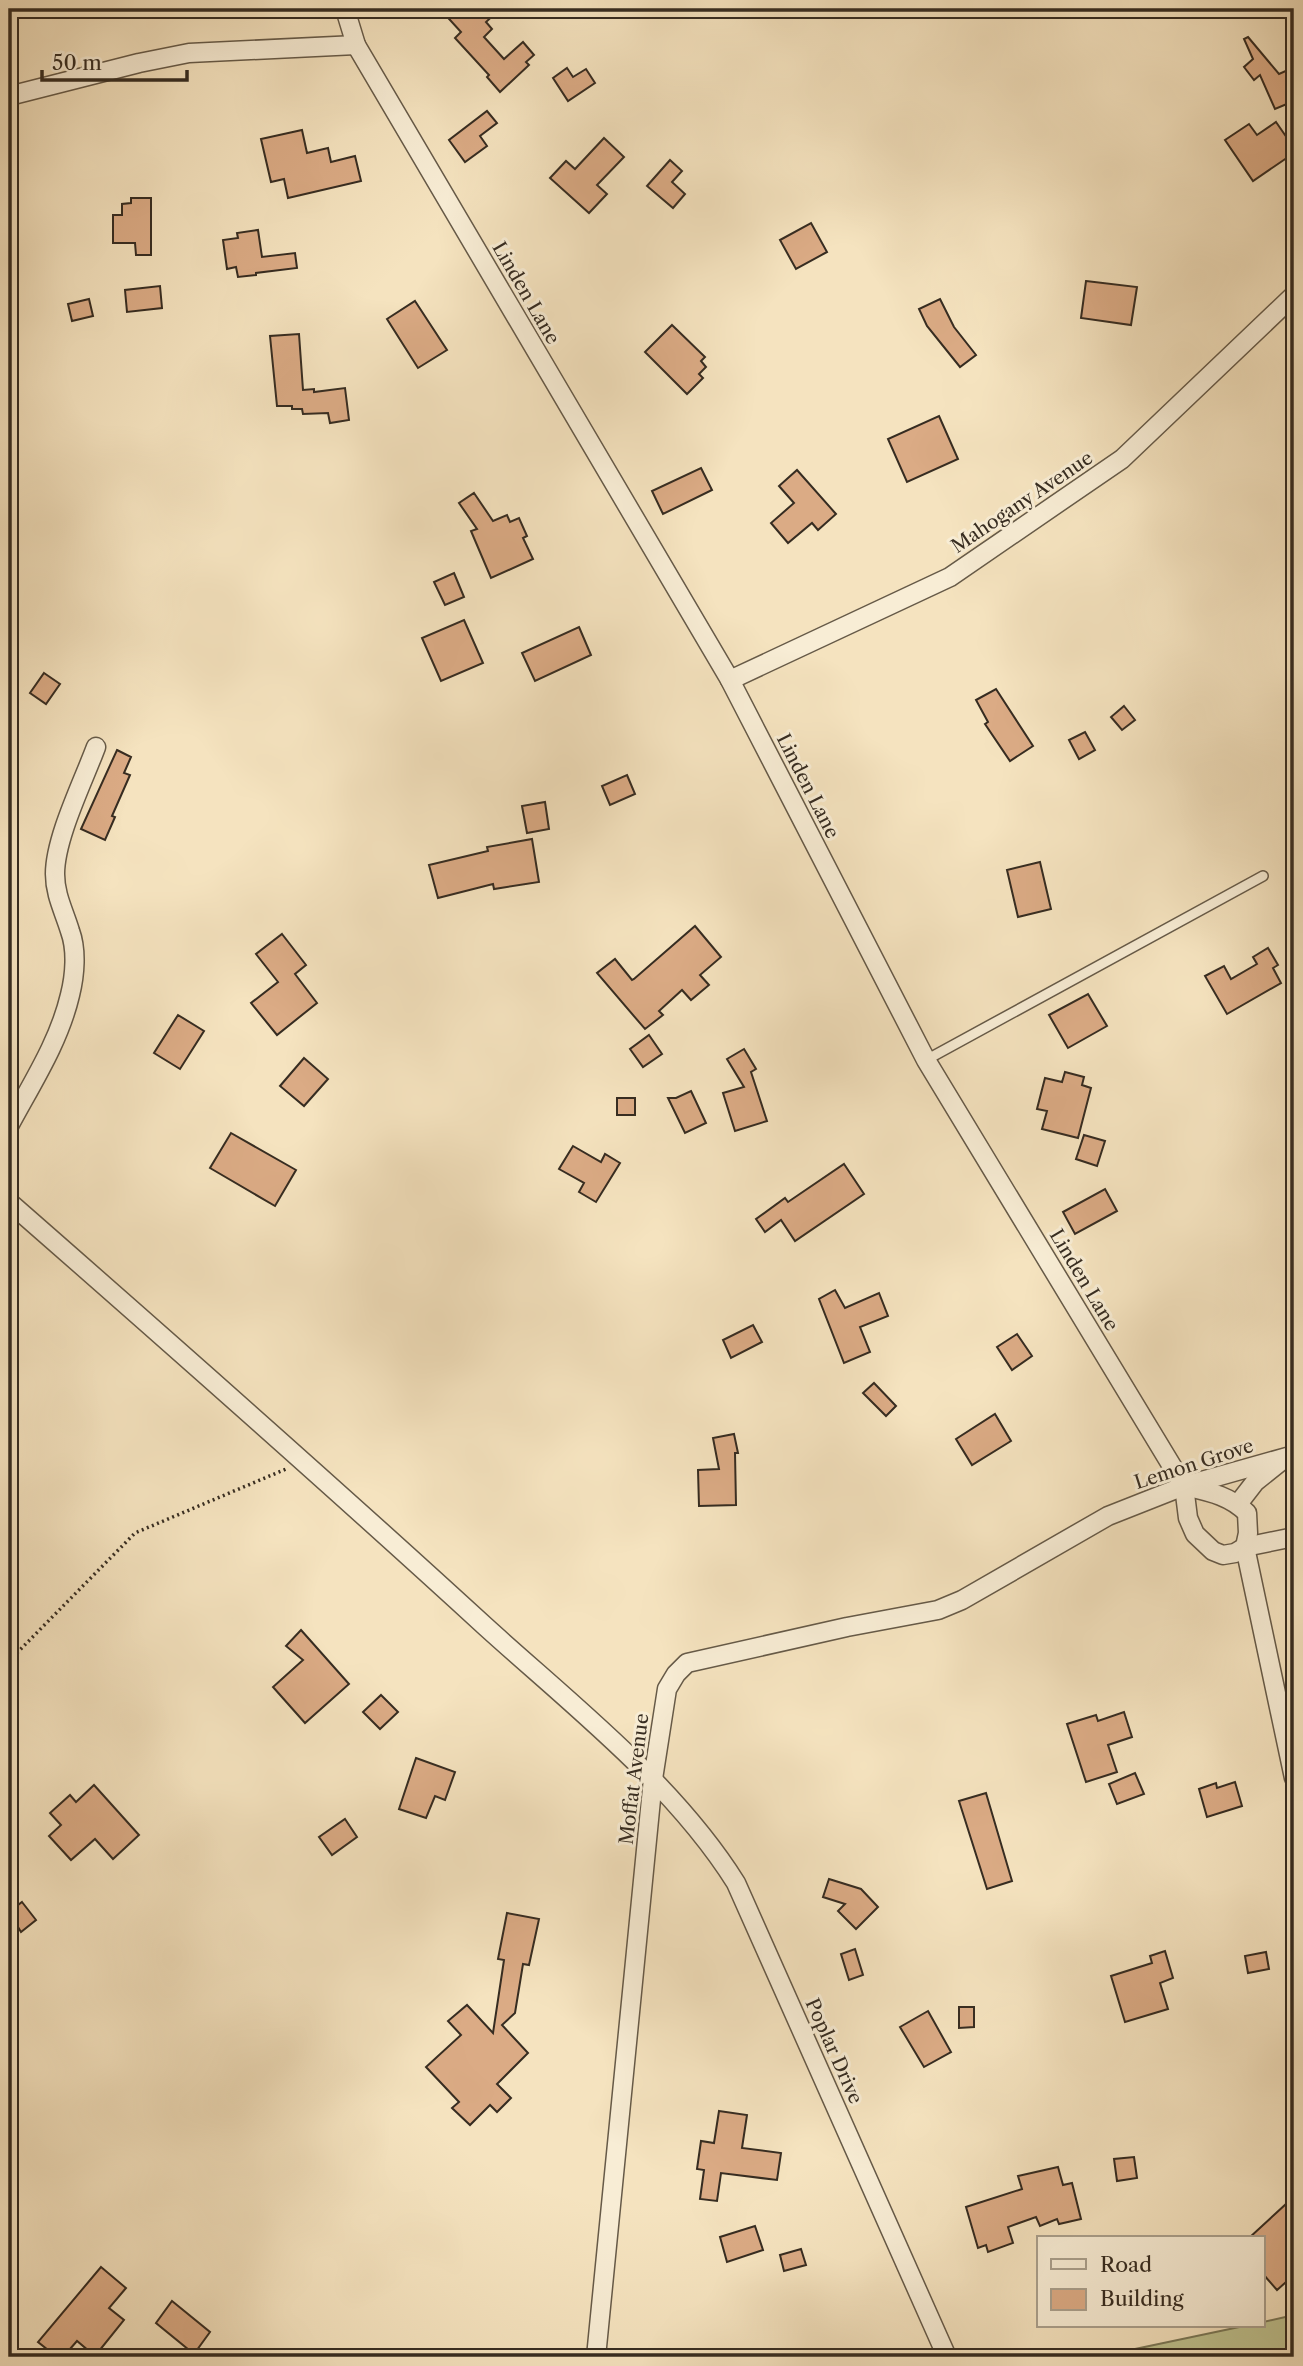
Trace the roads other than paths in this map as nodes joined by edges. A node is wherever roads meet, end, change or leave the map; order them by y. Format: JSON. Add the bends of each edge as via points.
{"nodes":[{"id":1,"x":345,"y":9,"type":"edge"},
{"id":2,"x":356,"y":45,"type":"junction"},
{"id":3,"x":9,"y":96,"type":"edge"},
{"id":4,"x":1294,"y":295,"type":"edge"},
{"id":5,"x":730,"y":680,"type":"junction"},
{"id":6,"x":96,"y":747,"type":"dead end"},
{"id":7,"x":1263,"y":876,"type":"dead end"},
{"id":8,"x":926,"y":1060,"type":"junction"},
{"id":9,"x":9,"y":1126,"type":"edge"},
{"id":10,"x":9,"y":1202,"type":"edge"},
{"id":11,"x":1290,"y":1456,"type":"edge"},
{"id":12,"x":1184,"y":1486,"type":"junction"},
{"id":13,"x":1238,"y":1504,"type":"junction"},
{"id":14,"x":1108,"y":1516,"type":"joint"},
{"id":15,"x":1294,"y":1537,"type":"edge"},
{"id":16,"x":1245,"y":1547,"type":"junction"},
{"id":17,"x":1294,"y":1778,"type":"edge"},
{"id":18,"x":653,"y":1779,"type":"junction"},
{"id":19,"x":596,"y":2357,"type":"edge"},
{"id":20,"x":947,"y":2357,"type":"edge"}],
"edges":[{"from":1,"to":2,"type":"street","name":"Linden Lane"},
{"from":2,"to":3,"type":"street","via":[[189,53]]},
{"from":2,"to":5,"type":"street","name":"Linden Lane"},
{"from":4,"to":5,"type":"street","name":"Mahogany Avenue","via":[[1122,458],[973,561]]},
{"from":5,"to":8,"type":"street","name":"Linden Lane"},
{"from":6,"to":9,"type":"street","via":[[62,837],[55,872],[75,958],[70,994],[55,1042]]},
{"from":7,"to":8,"type":"lane"},
{"from":8,"to":12,"type":"street","name":"Linden Lane"},
{"from":10,"to":18,"type":"street","name":"Poplar Drive","via":[[304,1461]]},
{"from":11,"to":12,"type":"street","name":"Lemon Grove"},
{"from":11,"to":13,"type":"street","via":[[1255,1482]]},
{"from":12,"to":13,"type":"street"},
{"from":12,"to":14,"type":"street","name":"Lemon Grove"},
{"from":12,"to":16,"type":"street","name":"Linden Lane","via":[[1188,1518],[1204,1544],[1223,1555]]},
{"from":13,"to":16,"type":"street","via":[[1247,1513]]},
{"from":14,"to":18,"type":"street","name":"Moffat Avenue","via":[[938,1610],[687,1663],[667,1689]]},
{"from":15,"to":16,"type":"street"},
{"from":16,"to":17,"type":"street"},
{"from":18,"to":19,"type":"street","name":"Moffat Avenue"},
{"from":18,"to":20,"type":"street","name":"Poplar Drive","via":[[718,1854],[736,1883]]}]}
